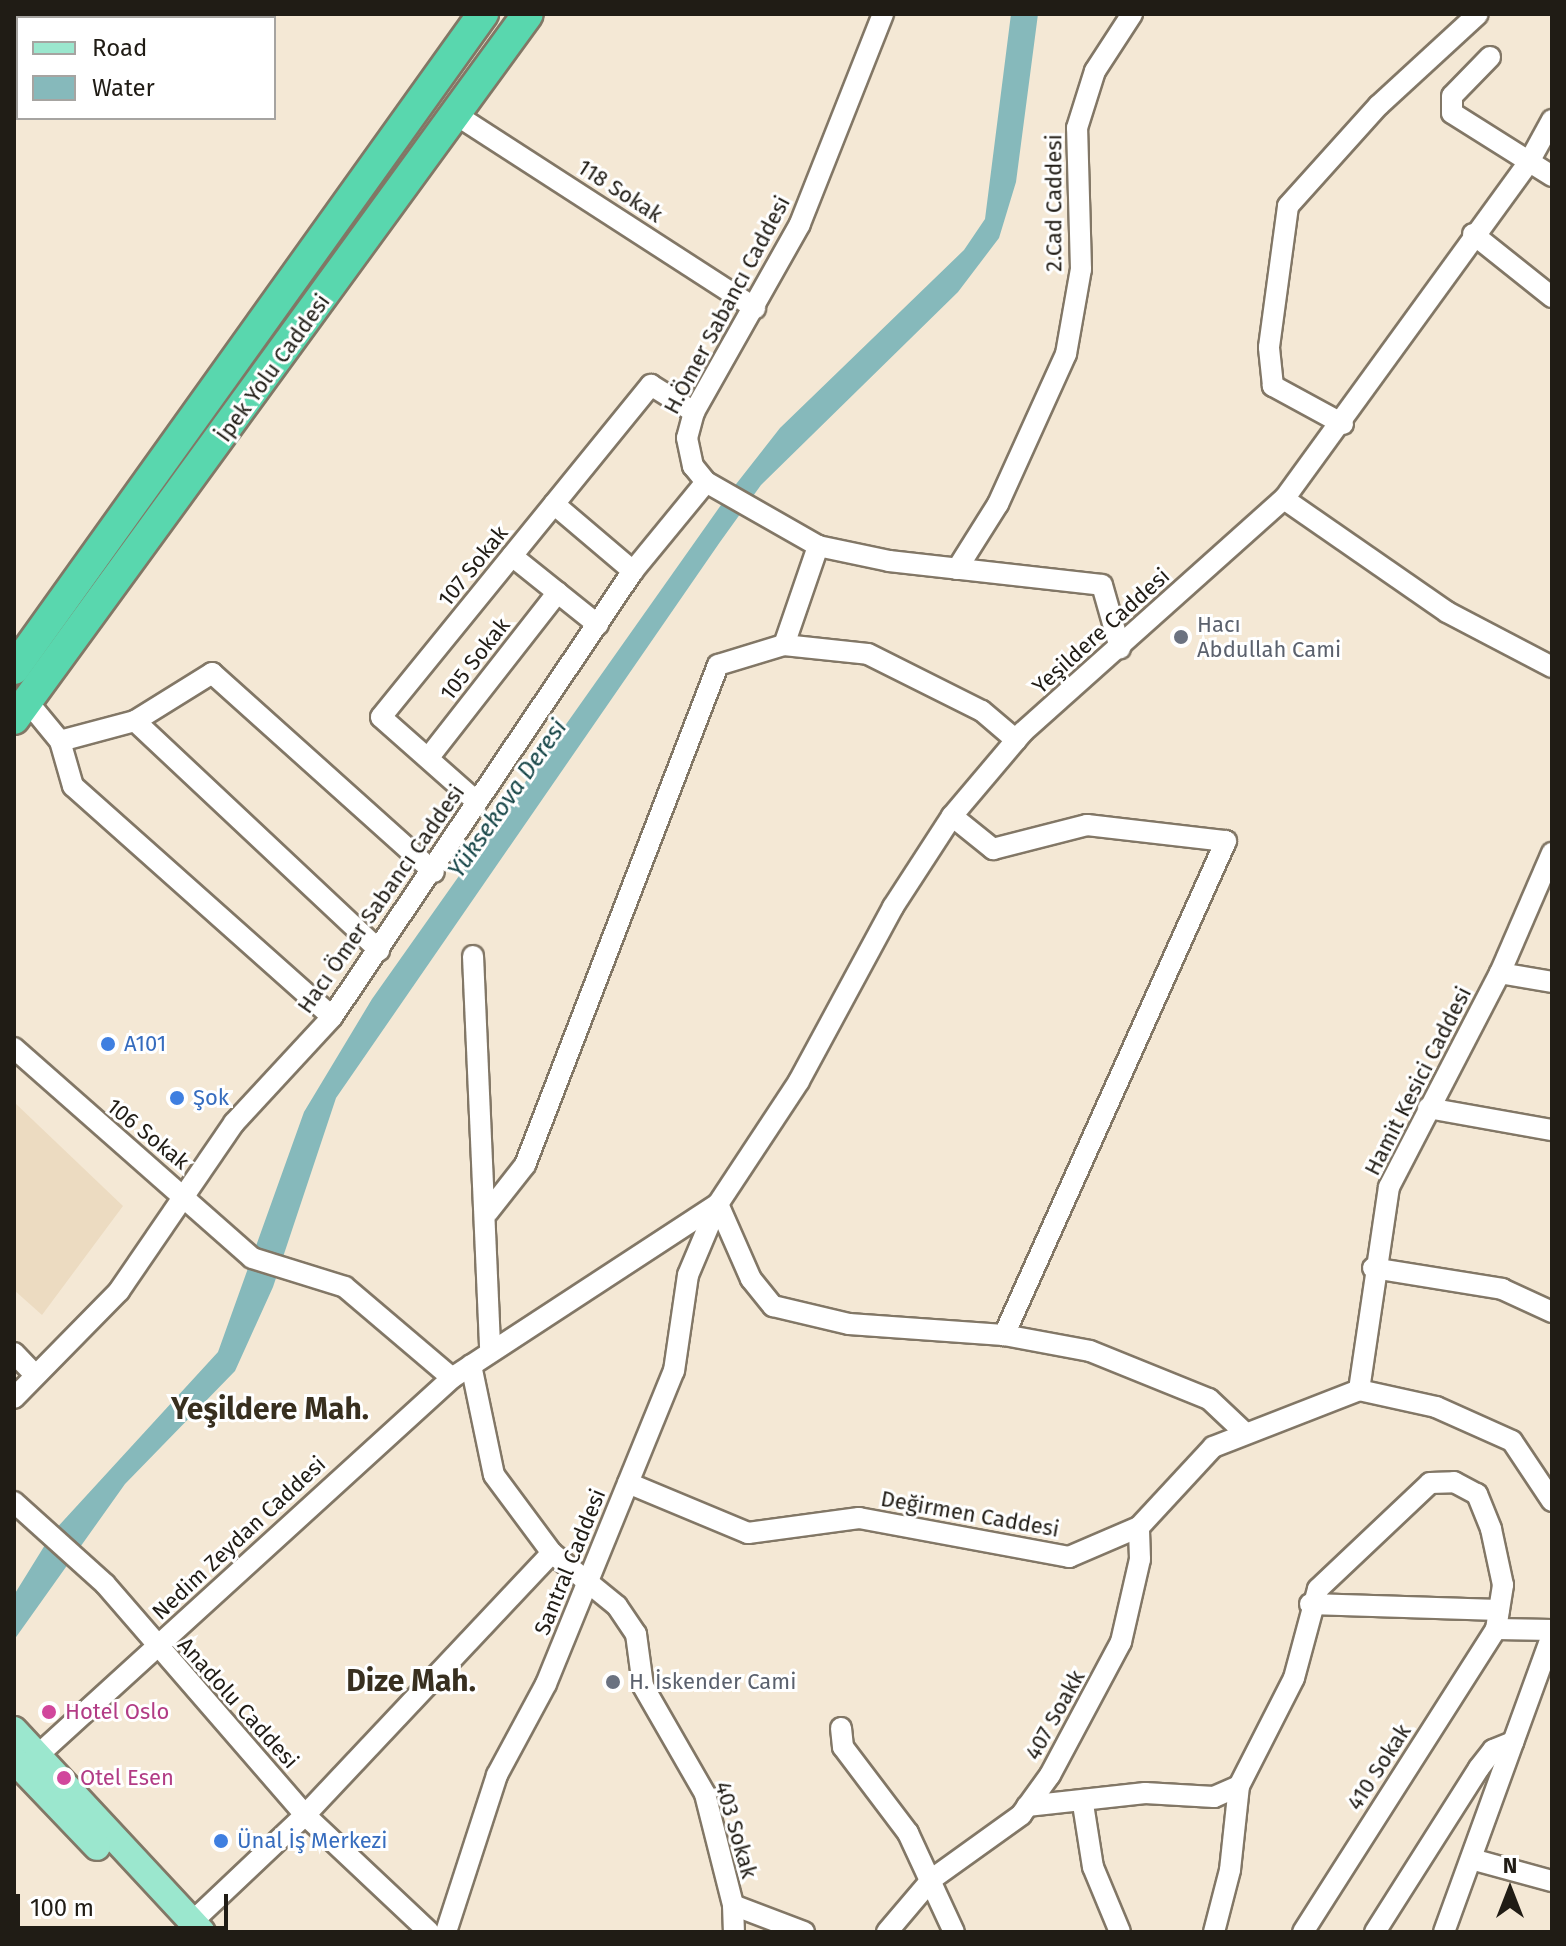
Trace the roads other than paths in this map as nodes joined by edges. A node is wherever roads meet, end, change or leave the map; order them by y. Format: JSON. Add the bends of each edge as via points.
{"nodes":[{"id":1,"x":483,"y":14,"type":"edge"},
{"id":2,"x":528,"y":14,"type":"edge"},
{"id":3,"x":883,"y":14,"type":"edge"},
{"id":4,"x":1132,"y":14,"type":"edge"},
{"id":5,"x":1478,"y":14,"type":"edge"},
{"id":6,"x":1490,"y":57,"type":"dead end"},
{"id":7,"x":458,"y":116,"type":"junction"},
{"id":8,"x":1552,"y":120,"type":"edge"},
{"id":9,"x":1529,"y":162,"type":"junction"},
{"id":10,"x":1552,"y":176,"type":"edge"},
{"id":11,"x":1473,"y":234,"type":"junction"},
{"id":12,"x":1552,"y":297,"type":"edge"},
{"id":13,"x":755,"y":308,"type":"junction"},
{"id":14,"x":694,"y":412,"type":"junction"},
{"id":15,"x":1343,"y":424,"type":"junction"},
{"id":16,"x":712,"y":486,"type":"junction"},
{"id":17,"x":1284,"y":499,"type":"junction"},
{"id":18,"x":554,"y":504,"type":"junction"},
{"id":19,"x":818,"y":546,"type":"junction"},
{"id":20,"x":512,"y":556,"type":"junction"},
{"id":21,"x":957,"y":569,"type":"junction"},
{"id":22,"x":633,"y":571,"type":"junction"},
{"id":23,"x":558,"y":592,"type":"junction"},
{"id":24,"x":598,"y":625,"type":"junction"},
{"id":25,"x":784,"y":645,"type":"junction"},
{"id":26,"x":1120,"y":648,"type":"junction"},
{"id":27,"x":1552,"y":667,"type":"edge"},
{"id":28,"x":14,"y":669,"type":"edge"},
{"id":29,"x":21,"y":710,"type":"edge"},
{"id":30,"x":135,"y":721,"type":"junction"},
{"id":31,"x":1016,"y":740,"type":"junction"},
{"id":32,"x":60,"y":741,"type":"junction"},
{"id":33,"x":429,"y":757,"type":"junction"},
{"id":34,"x":477,"y":802,"type":"junction"},
{"id":35,"x":952,"y":816,"type":"junction"},
{"id":36,"x":1552,"y":853,"type":"edge"},
{"id":37,"x":434,"y":872,"type":"junction"},
{"id":38,"x":379,"y":950,"type":"junction"},
{"id":39,"x":473,"y":956,"type":"dead end"},
{"id":40,"x":1500,"y":973,"type":"junction"},
{"id":41,"x":1552,"y":982,"type":"edge"},
{"id":42,"x":332,"y":1017,"type":"junction"},
{"id":43,"x":14,"y":1048,"type":"edge"},
{"id":44,"x":1428,"y":1108,"type":"junction"},
{"id":45,"x":1552,"y":1130,"type":"edge"},
{"id":46,"x":485,"y":1162,"type":"junction"},
{"id":47,"x":525,"y":1165,"type":"junction"},
{"id":48,"x":187,"y":1197,"type":"junction"},
{"id":49,"x":718,"y":1204,"type":"junction"},
{"id":50,"x":488,"y":1212,"type":"junction"},
{"id":51,"x":1373,"y":1268,"type":"junction"},
{"id":52,"x":1552,"y":1312,"type":"edge"},
{"id":53,"x":1004,"y":1335,"type":"junction"},
{"id":54,"x":490,"y":1348,"type":"junction"},
{"id":55,"x":14,"y":1353,"type":"edge"},
{"id":56,"x":471,"y":1365,"type":"junction"},
{"id":57,"x":35,"y":1375,"type":"junction"},
{"id":58,"x":452,"y":1378,"type":"junction"},
{"id":59,"x":1359,"y":1390,"type":"junction"},
{"id":60,"x":14,"y":1398,"type":"edge"},
{"id":61,"x":1245,"y":1433,"type":"junction"},
{"id":62,"x":628,"y":1483,"type":"junction"},
{"id":63,"x":1552,"y":1501,"type":"edge"},
{"id":64,"x":21,"y":1508,"type":"edge"},
{"id":65,"x":1139,"y":1527,"type":"junction"},
{"id":66,"x":552,"y":1553,"type":"junction"},
{"id":67,"x":586,"y":1583,"type":"junction"},
{"id":68,"x":1310,"y":1604,"type":"junction"},
{"id":69,"x":1498,"y":1620,"type":"junction"},
{"id":70,"x":1552,"y":1630,"type":"edge"},
{"id":71,"x":1552,"y":1636,"type":"edge"},
{"id":72,"x":156,"y":1647,"type":"junction"},
{"id":73,"x":841,"y":1728,"type":"dead end"},
{"id":74,"x":14,"y":1730,"type":"edge"},
{"id":75,"x":1513,"y":1742,"type":"junction"},
{"id":76,"x":21,"y":1760,"type":"edge"},
{"id":77,"x":1239,"y":1786,"type":"junction"},
{"id":78,"x":1083,"y":1804,"type":"junction"},
{"id":79,"x":1027,"y":1806,"type":"junction"},
{"id":80,"x":305,"y":1815,"type":"junction"},
{"id":81,"x":1475,"y":1860,"type":"junction"},
{"id":82,"x":932,"y":1879,"type":"junction"},
{"id":83,"x":1552,"y":1881,"type":"edge"},
{"id":84,"x":733,"y":1905,"type":"junction"},
{"id":85,"x":191,"y":1929,"type":"edge"},
{"id":86,"x":429,"y":1932,"type":"edge"},
{"id":87,"x":446,"y":1932,"type":"edge"},
{"id":88,"x":734,"y":1932,"type":"edge"},
{"id":89,"x":804,"y":1932,"type":"edge"},
{"id":90,"x":887,"y":1932,"type":"edge"},
{"id":91,"x":954,"y":1932,"type":"edge"},
{"id":92,"x":1120,"y":1932,"type":"edge"},
{"id":93,"x":1214,"y":1932,"type":"edge"},
{"id":94,"x":1303,"y":1932,"type":"edge"},
{"id":95,"x":1375,"y":1932,"type":"edge"},
{"id":96,"x":1444,"y":1932,"type":"edge"}],
"edges":[{"from":1,"to":28,"type":"highway","name":"İpek Yolu Caddesi"},
{"from":2,"to":7,"type":"highway","name":"İpek Yolu Caddesi"},
{"from":3,"to":13,"type":"street","name":"H.Ömer Sabancı Caddesi","via":[[800,224]]},
{"from":4,"to":21,"type":"street","name":"2.Cad Caddesi","via":[[1095,71],[1077,128],[1081,269],[1066,354],[998,504]]},
{"from":5,"to":15,"type":"street","via":[[1379,105],[1288,206],[1269,347],[1273,386]]},
{"from":6,"to":9,"type":"street","via":[[1452,96],[1452,113]]},
{"from":7,"to":13,"type":"street","name":"118 Sokak"},
{"from":7,"to":29,"type":"highway","name":"İpek Yolu Caddesi"},
{"from":8,"to":9,"type":"street","name":"Yeşildere Caddesi"},
{"from":9,"to":10,"type":"street"},
{"from":9,"to":11,"type":"street","name":"Yeşildere Caddesi"},
{"from":11,"to":12,"type":"street"},
{"from":11,"to":15,"type":"street","name":"Yeşildere Caddesi"},
{"from":13,"to":14,"type":"street","name":"H.Ömer Sabancı Caddesi"},
{"from":14,"to":16,"type":"street","name":"H.Ömer Sabancı Caddesi","via":[[688,451]]},
{"from":14,"to":18,"type":"street","name":"107 Sokak","via":[[651,385]]},
{"from":15,"to":17,"type":"street","name":"Yeşildere Caddesi"},
{"from":16,"to":19,"type":"street"},
{"from":16,"to":22,"type":"street","name":"Hacı Ömer Sabancı Caddesi"},
{"from":17,"to":26,"type":"street","name":"Yeşildere Caddesi"},
{"from":17,"to":27,"type":"street","via":[[1447,612]]},
{"from":18,"to":20,"type":"street","name":"107 Sokak"},
{"from":18,"to":22,"type":"street"},
{"from":19,"to":21,"type":"street"},
{"from":19,"to":25,"type":"street"},
{"from":20,"to":23,"type":"street"},
{"from":20,"to":33,"type":"street","name":"107 Sokak","via":[[381,717]]},
{"from":21,"to":26,"type":"street","via":[[1102,585]]},
{"from":22,"to":24,"type":"street","name":"Hacı Ömer Sabancı Caddesi"},
{"from":23,"to":24,"type":"street"},
{"from":23,"to":33,"type":"street","name":"105 Sokak"},
{"from":24,"to":34,"type":"street","name":"Hacı Ömer Sabancı Caddesi"},
{"from":25,"to":31,"type":"street","via":[[868,654],[982,711]]},
{"from":25,"to":47,"type":"street","via":[[718,665]]},
{"from":26,"to":31,"type":"street","name":"Yeşildere Caddesi"},
{"from":29,"to":32,"type":"street"},
{"from":30,"to":32,"type":"street"},
{"from":30,"to":37,"type":"street","via":[[212,673]]},
{"from":30,"to":38,"type":"street"},
{"from":31,"to":35,"type":"street","name":"Yeşildere Caddesi"},
{"from":32,"to":42,"type":"street","via":[[73,786]]},
{"from":33,"to":34,"type":"street","name":"107 Sokak"},
{"from":34,"to":37,"type":"street","name":"Hacı Ömer Sabancı Caddesi"},
{"from":35,"to":49,"type":"street","name":"Yeşildere Caddesi"},
{"from":35,"to":53,"type":"street","via":[[993,849],[1087,825],[1226,841]]},
{"from":36,"to":40,"type":"street","name":"Hamit Kesici Caddesi"},
{"from":37,"to":38,"type":"street","name":"Hacı Ömer Sabancı Caddesi"},
{"from":38,"to":42,"type":"street","name":"Hacı Ömer Sabancı Caddesi"},
{"from":39,"to":46,"type":"street"},
{"from":40,"to":41,"type":"street"},
{"from":40,"to":44,"type":"street","name":"Hamit Kesici Caddesi"},
{"from":42,"to":48,"type":"street","name":"Hacı Ömer Sabancı Caddesi","via":[[234,1123]]},
{"from":43,"to":48,"type":"street","name":"106 Sokak"},
{"from":44,"to":45,"type":"street"},
{"from":44,"to":51,"type":"street","name":"Hamit Kesici Caddesi","via":[[1389,1187]]},
{"from":46,"to":47,"type":"street"},
{"from":46,"to":50,"type":"street"},
{"from":47,"to":50,"type":"street"},
{"from":48,"to":57,"type":"street","name":"Hacı Ömer Sabancı Caddesi","via":[[119,1291]]},
{"from":48,"to":58,"type":"street","name":"106 Sokak","via":[[252,1258],[345,1287]]},
{"from":49,"to":53,"type":"street","via":[[751,1279],[773,1306],[849,1324]]},
{"from":49,"to":54,"type":"street","name":"Nedim Zeydan Caddesi"},
{"from":49,"to":62,"type":"street","name":"Santral Caddesi","via":[[688,1275],[674,1371]]},
{"from":50,"to":54,"type":"street"},
{"from":51,"to":52,"type":"street","via":[[1502,1289]]},
{"from":51,"to":59,"type":"street","name":"Hamit Kesici Caddesi","via":[[1371,1335]]},
{"from":53,"to":61,"type":"street","via":[[1090,1351],[1196,1394]]},
{"from":54,"to":56,"type":"street","name":"Nedim Zeydan Caddesi"},
{"from":55,"to":57,"type":"street"},
{"from":56,"to":58,"type":"street","name":"Nedim Zeydan Caddesi"},
{"from":56,"to":66,"type":"street","name":"403 Sokak","via":[[494,1475]]},
{"from":57,"to":60,"type":"street","name":"Hacı Ömer Sabancı Caddesi"},
{"from":58,"to":72,"type":"street","name":"Nedim Zeydan Caddesi"},
{"from":59,"to":61,"type":"street","name":"Değirmen Caddesi"},
{"from":59,"to":63,"type":"street","via":[[1436,1407],[1512,1441]]},
{"from":61,"to":65,"type":"street","name":"Değirmen Caddesi","via":[[1213,1447]]},
{"from":62,"to":65,"type":"street","name":"Değirmen Caddesi","via":[[748,1533],[859,1518],[1069,1557]]},
{"from":62,"to":67,"type":"street","name":"Santral Caddesi"},
{"from":64,"to":72,"type":"street","name":"Anadolu Caddesi","via":[[105,1584]]},
{"from":65,"to":79,"type":"street","name":"407 Soakk","via":[[1121,1642]]},
{"from":66,"to":67,"type":"street","name":"403 Sokak"},
{"from":66,"to":80,"type":"street"},
{"from":67,"to":84,"type":"street","name":"403 Sokak","via":[[617,1606],[636,1634],[643,1686],[705,1794]]},
{"from":67,"to":87,"type":"street","name":"Santral Caddesi","via":[[546,1684],[497,1775]]},
{"from":68,"to":69,"type":"street"},
{"from":68,"to":69,"type":"street","via":[[1348,1554],[1430,1483],[1454,1482],[1477,1494],[1491,1529],[1503,1585]]},
{"from":68,"to":77,"type":"street","via":[[1294,1678]]},
{"from":69,"to":70,"type":"street"},
{"from":69,"to":94,"type":"street","name":"410 Sokak"},
{"from":71,"to":75,"type":"street"},
{"from":72,"to":76,"type":"street","name":"Nedim Zeydan Caddesi"},
{"from":72,"to":80,"type":"street","name":"Anadolu Caddesi"},
{"from":73,"to":82,"type":"street","via":[[843,1747],[892,1809]]},
{"from":74,"to":76,"type":"main road"},
{"from":75,"to":81,"type":"street"},
{"from":75,"to":95,"type":"street","via":[[1493,1750],[1479,1768]]},
{"from":76,"to":85,"type":"main road"},
{"from":77,"to":78,"type":"street","via":[[1214,1797],[1145,1793]]},
{"from":77,"to":93,"type":"street","via":[[1230,1870]]},
{"from":78,"to":79,"type":"street"},
{"from":78,"to":92,"type":"street","via":[[1093,1867]]},
{"from":79,"to":82,"type":"street","name":"407 Soakk"},
{"from":80,"to":85,"type":"street"},
{"from":80,"to":86,"type":"street","name":"Anadolu Caddesi"},
{"from":81,"to":83,"type":"street"},
{"from":81,"to":96,"type":"street"},
{"from":82,"to":90,"type":"street","name":"407 Soakk"},
{"from":82,"to":91,"type":"street"},
{"from":84,"to":88,"type":"street"},
{"from":84,"to":89,"type":"street","name":"403 Sokak"}]}
